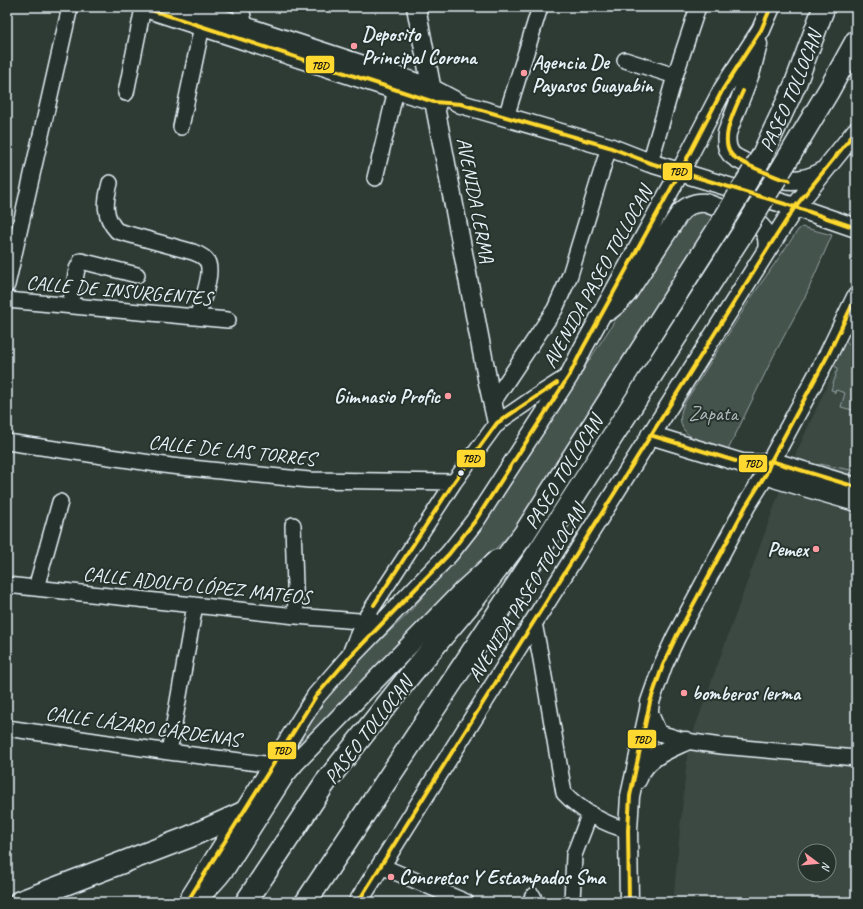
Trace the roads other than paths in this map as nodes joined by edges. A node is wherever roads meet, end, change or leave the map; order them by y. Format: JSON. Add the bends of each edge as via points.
{"nodes":[{"id":1,"x":70,"y":7,"type":"edge"},
{"id":2,"x":142,"y":7,"type":"edge"},
{"id":3,"x":186,"y":7,"type":"edge"},
{"id":4,"x":242,"y":7,"type":"edge"},
{"id":5,"x":416,"y":7,"type":"edge"},
{"id":6,"x":540,"y":7,"type":"edge"},
{"id":7,"x":698,"y":7,"type":"edge"},
{"id":8,"x":771,"y":7,"type":"edge"},
{"id":9,"x":824,"y":7,"type":"edge"},
{"id":10,"x":165,"y":10,"type":"edge"},
{"id":11,"x":202,"y":26,"type":"junction"},
{"id":12,"x":245,"y":27,"type":"junction"},
{"id":13,"x":761,"y":30,"type":"junction"},
{"id":14,"x":856,"y":41,"type":"edge"},
{"id":15,"x":625,"y":60,"type":"dead end"},
{"id":16,"x":675,"y":76,"type":"junction"},
{"id":17,"x":396,"y":90,"type":"junction"},
{"id":18,"x":126,"y":93,"type":"dead end"},
{"id":19,"x":433,"y":95,"type":"junction"},
{"id":20,"x":506,"y":117,"type":"junction"},
{"id":21,"x":181,"y":127,"type":"dead end"},
{"id":22,"x":856,"y":131,"type":"edge"},
{"id":23,"x":609,"y":147,"type":"junction"},
{"id":24,"x":650,"y":163,"type":"junction"},
{"id":25,"x":680,"y":172,"type":"junction"},
{"id":26,"x":822,"y":172,"type":"junction"},
{"id":27,"x":375,"y":178,"type":"dead end"},
{"id":28,"x":110,"y":183,"type":"dead end"},
{"id":29,"x":795,"y":207,"type":"junction"},
{"id":30,"x":856,"y":228,"type":"edge"},
{"id":31,"x":767,"y":250,"type":"junction"},
{"id":32,"x":137,"y":275,"type":"dead end"},
{"id":33,"x":7,"y":285,"type":"edge"},
{"id":34,"x":856,"y":297,"type":"edge"},
{"id":35,"x":7,"y":300,"type":"edge"},
{"id":36,"x":70,"y":305,"type":"junction"},
{"id":37,"x":197,"y":317,"type":"junction"},
{"id":38,"x":600,"y":318,"type":"junction"},
{"id":39,"x":228,"y":320,"type":"dead end"},
{"id":40,"x":569,"y":376,"type":"junction"},
{"id":41,"x":493,"y":402,"type":"junction"},
{"id":42,"x":497,"y":423,"type":"junction"},
{"id":43,"x":650,"y":435,"type":"junction"},
{"id":44,"x":7,"y":442,"type":"edge"},
{"id":45,"x":766,"y":467,"type":"junction"},
{"id":46,"x":454,"y":482,"type":"junction"},
{"id":47,"x":856,"y":487,"type":"edge"},
{"id":48,"x":60,"y":502,"type":"dead end"},
{"id":49,"x":856,"y":502,"type":"edge"},
{"id":50,"x":293,"y":525,"type":"dead end"},
{"id":51,"x":524,"y":534,"type":"junction"},
{"id":52,"x":7,"y":585,"type":"edge"},
{"id":53,"x":36,"y":588,"type":"junction"},
{"id":54,"x":195,"y":605,"type":"junction"},
{"id":55,"x":296,"y":616,"type":"junction"},
{"id":56,"x":363,"y":622,"type":"junction"},
{"id":57,"x":384,"y":623,"type":"junction"},
{"id":58,"x":534,"y":623,"type":"junction"},
{"id":59,"x":348,"y":659,"type":"junction"},
{"id":60,"x":650,"y":710,"type":"junction"},
{"id":61,"x":7,"y":728,"type":"edge"},
{"id":62,"x":686,"y":741,"type":"junction"},
{"id":63,"x":169,"y":752,"type":"junction"},
{"id":64,"x":856,"y":758,"type":"edge"},
{"id":65,"x":273,"y":764,"type":"junction"},
{"id":66,"x":630,"y":796,"type":"junction"},
{"id":67,"x":242,"y":814,"type":"junction"},
{"id":68,"x":590,"y":814,"type":"junction"},
{"id":69,"x":628,"y":830,"type":"junction"},
{"id":70,"x":381,"y":866,"type":"junction"},
{"id":71,"x":324,"y":874,"type":"junction"},
{"id":72,"x":18,"y":902,"type":"edge"},
{"id":73,"x":187,"y":902,"type":"edge"},
{"id":74,"x":192,"y":902,"type":"edge"},
{"id":75,"x":246,"y":902,"type":"edge"},
{"id":76,"x":306,"y":902,"type":"edge"},
{"id":77,"x":312,"y":902,"type":"edge"},
{"id":78,"x":358,"y":902,"type":"edge"},
{"id":79,"x":466,"y":902,"type":"edge"},
{"id":80,"x":572,"y":902,"type":"edge"},
{"id":81,"x":629,"y":902,"type":"edge"}],
"edges":[{"from":1,"to":33,"type":"street"},
{"from":2,"to":10,"type":"main road"},
{"from":2,"to":18,"type":"street"},
{"from":3,"to":12,"type":"main road"},
{"from":4,"to":12,"type":"street"},
{"from":5,"to":19,"type":"main road","name":"AVENIDA LERMA"},
{"from":6,"to":20,"type":"street"},
{"from":7,"to":16,"type":"street"},
{"from":8,"to":13,"type":"main road","name":"AVENIDA PASEO TOLLOCAN"},
{"from":9,"to":51,"type":"highway","name":"PASEO TOLLOCAN","bridge":true,"via":[[795,85],[761,158]]},
{"from":10,"to":11,"type":"main road"},
{"from":11,"to":17,"type":"main road"},
{"from":11,"to":21,"type":"street"},
{"from":12,"to":19,"type":"main road"},
{"from":13,"to":25,"type":"main road","name":"AVENIDA PASEO TOLLOCAN","via":[[723,89]]},
{"from":13,"to":26,"type":"main road","via":[[751,71],[728,129],[727,147],[736,158],[782,179],[801,180]]},
{"from":14,"to":71,"type":"highway","name":"PASEO TOLLOCAN","bridge":true,"via":[[745,229],[541,548]]},
{"from":15,"to":16,"type":"street"},
{"from":16,"to":24,"type":"street"},
{"from":17,"to":19,"type":"main road"},
{"from":17,"to":27,"type":"street"},
{"from":19,"to":20,"type":"main road"},
{"from":19,"to":41,"type":"main road","name":"AVENIDA LERMA"},
{"from":20,"to":23,"type":"main road"},
{"from":22,"to":26,"type":"main road","name":"AVENIDA PASEO TOLLOCAN"},
{"from":23,"to":24,"type":"main road"},
{"from":23,"to":41,"type":"street","via":[[562,296]]},
{"from":24,"to":25,"type":"main road"},
{"from":25,"to":29,"type":"main road"},
{"from":25,"to":38,"type":"main road","name":"AVENIDA PASEO TOLLOCAN"},
{"from":26,"to":29,"type":"main road","name":"AVENIDA PASEO TOLLOCAN"},
{"from":28,"to":37,"type":"street","via":[[106,206],[109,223],[117,232],[200,255],[208,262],[208,283]]},
{"from":29,"to":30,"type":"main road"},
{"from":29,"to":31,"type":"main road","name":"AVENIDA PASEO TOLLOCAN"},
{"from":31,"to":38,"type":"main road","via":[[767,236],[758,223],[706,203],[690,205],[678,216],[620,303]]},
{"from":31,"to":43,"type":"main road","name":"AVENIDA PASEO TOLLOCAN"},
{"from":32,"to":36,"type":"street","via":[[81,261]]},
{"from":34,"to":45,"type":"main road","via":[[828,355]]},
{"from":35,"to":36,"type":"street","name":"CALLE DE INSURGENTES"},
{"from":36,"to":37,"type":"street","name":"CALLE DE INSURGENTES"},
{"from":37,"to":39,"type":"street","name":"CALLE DE INSURGENTES"},
{"from":38,"to":40,"type":"main road","name":"AVENIDA PASEO TOLLOCAN"},
{"from":40,"to":42,"type":"street"},
{"from":40,"to":57,"type":"main road","name":"AVENIDA PASEO TOLLOCAN","via":[[475,521],[449,554]]},
{"from":41,"to":42,"type":"main road","name":"AVENIDA LERMA"},
{"from":42,"to":46,"type":"street"},
{"from":43,"to":45,"type":"main road","via":[[737,462]]},
{"from":43,"to":58,"type":"main road","name":"AVENIDA PASEO TOLLOCAN"},
{"from":44,"to":46,"type":"street","name":"CALLE DE LAS TORRES","via":[[171,466],[309,480]]},
{"from":45,"to":47,"type":"main road"},
{"from":45,"to":49,"type":"main road","via":[[777,479]]},
{"from":45,"to":60,"type":"main road","via":[[676,636],[655,687]]},
{"from":46,"to":56,"type":"street"},
{"from":48,"to":53,"type":"street"},
{"from":50,"to":55,"type":"street"},
{"from":51,"to":74,"type":"main road","via":[[462,592],[302,756],[285,775],[217,881]]},
{"from":51,"to":75,"type":"highway","name":"PASEO TOLLOCAN","via":[[325,783]]},
{"from":52,"to":53,"type":"street","name":"CALLE ADOLFO LÓPEZ MATEOS"},
{"from":53,"to":54,"type":"street","name":"CALLE ADOLFO LÓPEZ MATEOS"},
{"from":54,"to":55,"type":"street","name":"CALLE ADOLFO LÓPEZ MATEOS"},
{"from":54,"to":63,"type":"street"},
{"from":55,"to":56,"type":"street","name":"CALLE ADOLFO LÓPEZ MATEOS"},
{"from":56,"to":57,"type":"street","name":"CALLE ADOLFO LÓPEZ MATEOS"},
{"from":56,"to":59,"type":"street"},
{"from":57,"to":59,"type":"main road","name":"AVENIDA PASEO TOLLOCAN"},
{"from":58,"to":68,"type":"street","via":[[564,793]]},
{"from":58,"to":70,"type":"main road","name":"AVENIDA PASEO TOLLOCAN"},
{"from":59,"to":65,"type":"main road","name":"AVENIDA PASEO TOLLOCAN","via":[[316,696]]},
{"from":60,"to":62,"type":"street","via":[[659,733]]},
{"from":60,"to":66,"type":"main road"},
{"from":61,"to":63,"type":"street","name":"CALLE LÁZARO CÁRDENAS"},
{"from":62,"to":64,"type":"street"},
{"from":62,"to":66,"type":"main road","via":[[651,760],[643,768]]},
{"from":63,"to":65,"type":"street","name":"CALLE LÁZARO CÁRDENAS"},
{"from":65,"to":67,"type":"main road","name":"AVENIDA PASEO TOLLOCAN"},
{"from":66,"to":69,"type":"main road"},
{"from":67,"to":72,"type":"highway","via":[[189,837]]},
{"from":67,"to":73,"type":"main road","name":"AVENIDA PASEO TOLLOCAN"},
{"from":68,"to":69,"type":"street","via":[[615,827]]},
{"from":68,"to":80,"type":"street","via":[[574,855]]},
{"from":69,"to":81,"type":"main road"},
{"from":70,"to":78,"type":"main road","name":"AVENIDA PASEO TOLLOCAN"},
{"from":70,"to":79,"type":"street"},
{"from":71,"to":76,"type":"highway","name":"PASEO TOLLOCAN"},
{"from":71,"to":77,"type":"highway"}]}
